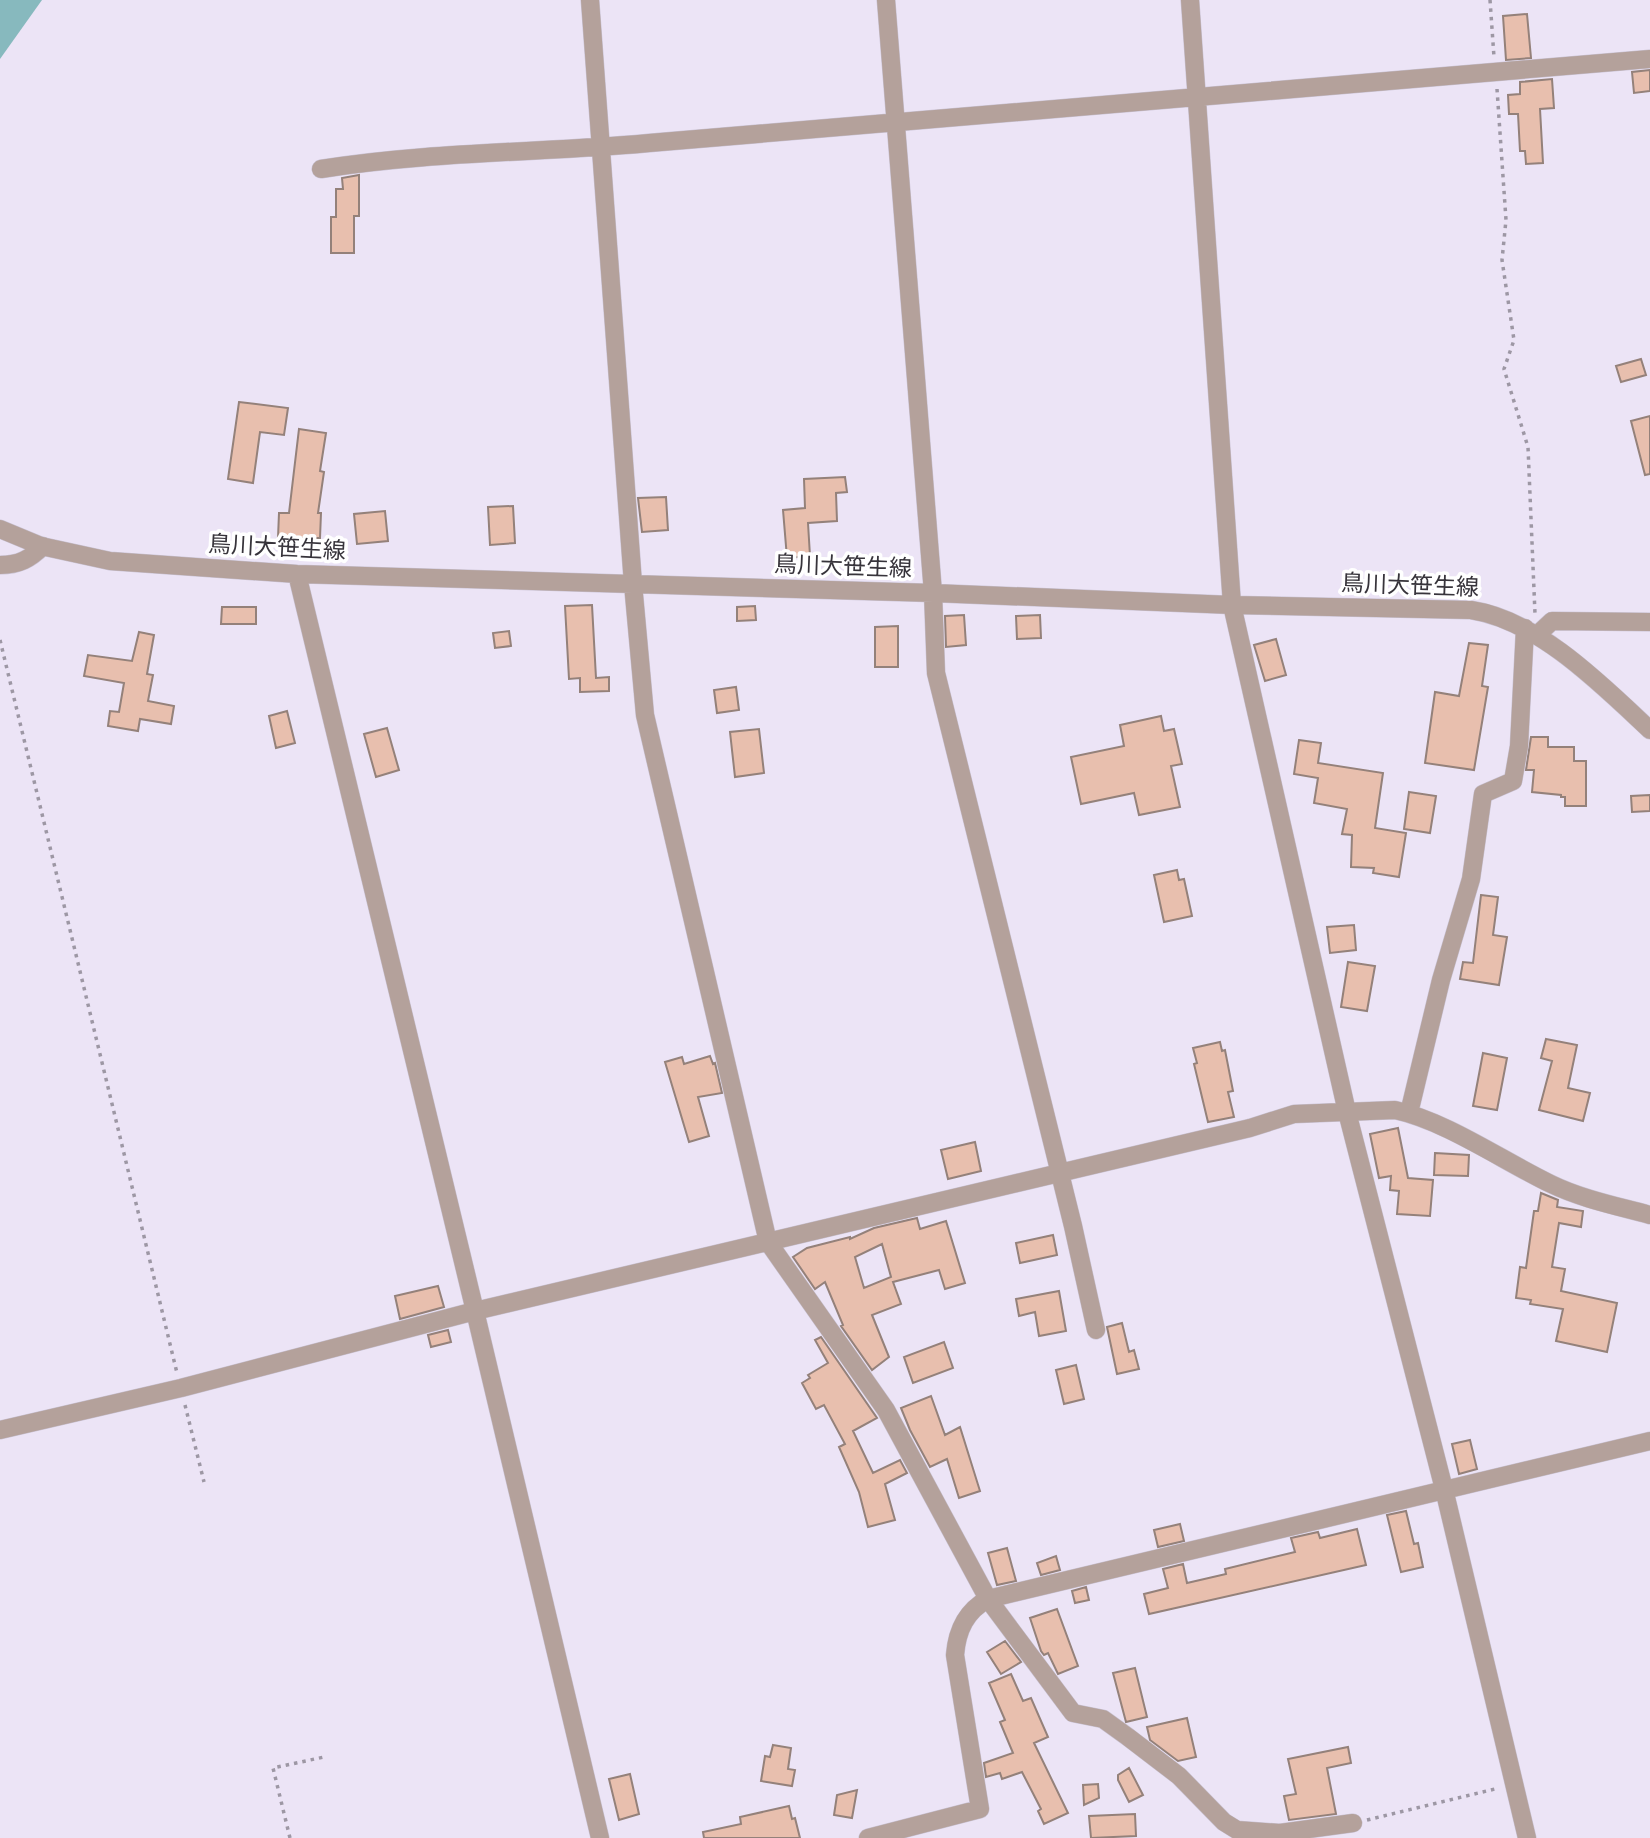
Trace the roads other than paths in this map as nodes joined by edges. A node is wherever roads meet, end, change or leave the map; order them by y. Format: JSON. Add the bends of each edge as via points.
{"nodes":[{"id":1,"x":590,"y":0,"type":"edge"},
{"id":2,"x":886,"y":0,"type":"edge"},
{"id":3,"x":1190,"y":0,"type":"edge"},
{"id":4,"x":1650,"y":59,"type":"edge"},
{"id":5,"x":1198,"y":98,"type":"junction"},
{"id":6,"x":896,"y":121,"type":"junction"},
{"id":7,"x":602,"y":148,"type":"junction"},
{"id":8,"x":320,"y":169,"type":"dead end"},
{"id":9,"x":0,"y":529,"type":"edge"},
{"id":10,"x":43,"y":546,"type":"junction"},
{"id":11,"x":0,"y":565,"type":"edge"},
{"id":12,"x":296,"y":574,"type":"junction"},
{"id":13,"x":633,"y":584,"type":"junction"},
{"id":14,"x":933,"y":593,"type":"junction"},
{"id":15,"x":1232,"y":605,"type":"junction"},
{"id":16,"x":1650,"y":622,"type":"edge"},
{"id":17,"x":1531,"y":632,"type":"junction"},
{"id":18,"x":1650,"y":730,"type":"edge"},
{"id":19,"x":1348,"y":1112,"type":"junction"},
{"id":20,"x":1409,"y":1112,"type":"junction"},
{"id":21,"x":1060,"y":1172,"type":"junction"},
{"id":22,"x":1650,"y":1215,"type":"edge"},
{"id":23,"x":768,"y":1242,"type":"junction"},
{"id":24,"x":475,"y":1311,"type":"junction"},
{"id":25,"x":1096,"y":1330,"type":"dead end"},
{"id":26,"x":0,"y":1430,"type":"edge"},
{"id":27,"x":1650,"y":1440,"type":"edge"},
{"id":28,"x":1444,"y":1489,"type":"junction"},
{"id":29,"x":988,"y":1599,"type":"junction"},
{"id":30,"x":1353,"y":1823,"type":"road end"},
{"id":31,"x":1312,"y":1834,"type":"edge"},
{"id":32,"x":600,"y":1838,"type":"edge"},
{"id":33,"x":868,"y":1838,"type":"edge"},
{"id":34,"x":1527,"y":1838,"type":"edge"}],
"edges":[{"from":1,"to":7,"type":"street"},
{"from":2,"to":6,"type":"street"},
{"from":3,"to":5,"type":"street"},
{"from":4,"to":5,"type":"street"},
{"from":5,"to":6,"type":"street"},
{"from":5,"to":15,"type":"street"},
{"from":6,"to":7,"type":"street"},
{"from":6,"to":14,"type":"street"},
{"from":7,"to":8,"type":"street","via":[[371,161]]},
{"from":7,"to":13,"type":"street"},
{"from":9,"to":10,"type":"street","name":"鳥川大笹生線"},
{"from":10,"to":11,"type":"street","via":[[23,562]]},
{"from":10,"to":12,"type":"street","name":"鳥川大笹生線","via":[[110,561]]},
{"from":12,"to":13,"type":"street","name":"鳥川大笹生線"},
{"from":12,"to":24,"type":"street"},
{"from":13,"to":14,"type":"street","name":"鳥川大笹生線"},
{"from":13,"to":23,"type":"street","via":[[645,715]]},
{"from":14,"to":15,"type":"street","name":"鳥川大笹生線"},
{"from":14,"to":21,"type":"street","via":[[936,673]]},
{"from":15,"to":17,"type":"street","name":"鳥川大笹生線","via":[[1471,610],[1507,618]]},
{"from":15,"to":19,"type":"street"},
{"from":16,"to":17,"type":"street","via":[[1552,621]]},
{"from":17,"to":18,"type":"street","name":"鳥川大笹生線"},
{"from":17,"to":20,"type":"street","via":[[1513,781],[1483,794],[1471,879]]},
{"from":19,"to":20,"type":"street"},
{"from":19,"to":21,"type":"street","via":[[1287,1116]]},
{"from":19,"to":28,"type":"street"},
{"from":20,"to":22,"type":"street","via":[[1555,1186]]},
{"from":21,"to":23,"type":"street"},
{"from":21,"to":25,"type":"street"},
{"from":23,"to":24,"type":"street"},
{"from":23,"to":29,"type":"street","via":[[886,1410]]},
{"from":24,"to":26,"type":"street"},
{"from":24,"to":32,"type":"street"},
{"from":27,"to":28,"type":"street"},
{"from":28,"to":29,"type":"street"},
{"from":28,"to":34,"type":"street"},
{"from":29,"to":31,"type":"street","via":[[1073,1713],[1103,1719],[1179,1776],[1237,1830]]},
{"from":29,"to":33,"type":"street","via":[[963,1621],[954,1655],[981,1809]]},
{"from":30,"to":31,"type":"street"}]}
